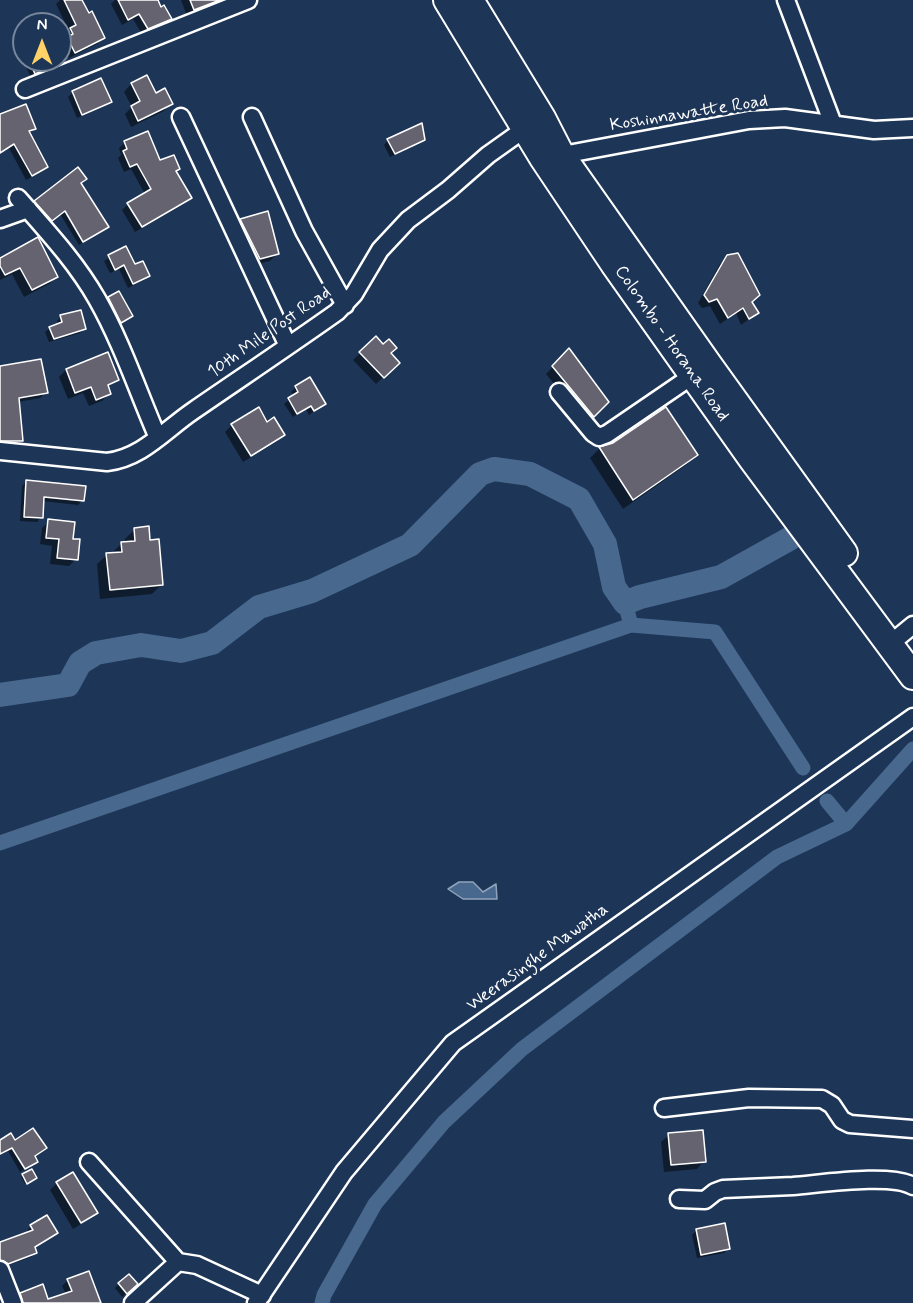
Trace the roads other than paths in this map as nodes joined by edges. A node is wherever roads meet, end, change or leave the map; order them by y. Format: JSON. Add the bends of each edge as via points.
{"nodes":[{"id":1,"x":248,"y":0,"type":"edge"},
{"id":2,"x":447,"y":0,"type":"edge"},
{"id":3,"x":470,"y":0,"type":"edge"},
{"id":4,"x":786,"y":0,"type":"edge"},
{"id":5,"x":25,"y":89,"type":"dead end"},
{"id":6,"x":181,"y":117,"type":"dead end"},
{"id":7,"x":252,"y":117,"type":"dead end"},
{"id":8,"x":533,"y":123,"type":"junction"},
{"id":9,"x":833,"y":124,"type":"junction"},
{"id":10,"x":913,"y":128,"type":"edge"},
{"id":11,"x":552,"y":157,"type":"junction"},
{"id":12,"x":0,"y":219,"type":"edge"},
{"id":13,"x":345,"y":305,"type":"junction"},
{"id":14,"x":288,"y":346,"type":"junction"},
{"id":15,"x":692,"y":376,"type":"junction"},
{"id":16,"x":559,"y":392,"type":"dead end"},
{"id":17,"x":158,"y":438,"type":"junction"},
{"id":18,"x":0,"y":450,"type":"edge"},
{"id":19,"x":905,"y":638,"type":"edge"},
{"id":20,"x":913,"y":676,"type":"edge"},
{"id":21,"x":913,"y":717,"type":"edge"},
{"id":22,"x":664,"y":1108,"type":"dead end"},
{"id":23,"x":913,"y":1130,"type":"edge"},
{"id":24,"x":89,"y":1162,"type":"dead end"},
{"id":25,"x":913,"y":1186,"type":"edge"},
{"id":26,"x":680,"y":1199,"type":"dead end"},
{"id":27,"x":178,"y":1262,"type":"junction"},
{"id":28,"x":0,"y":1270,"type":"edge"},
{"id":29,"x":259,"y":1299,"type":"edge"},
{"id":30,"x":13,"y":1303,"type":"edge"},
{"id":31,"x":133,"y":1303,"type":"edge"}],
"edges":[{"from":1,"to":5,"type":"street"},
{"from":2,"to":8,"type":"main road","name":"Colombo - Horana Road"},
{"from":3,"to":8,"type":"main road","name":"Colombo - Horana Road"},
{"from":4,"to":9,"type":"street"},
{"from":6,"to":14,"type":"street"},
{"from":7,"to":13,"type":"street","via":[[304,231]]},
{"from":8,"to":11,"type":"main road","name":"Colombo - Horana Road"},
{"from":8,"to":13,"type":"street","name":"10th Mile Post Road","via":[[408,219],[380,250]]},
{"from":9,"to":10,"type":"street","name":"Koshinnawatte Road","via":[[874,130]]},
{"from":9,"to":11,"type":"street","name":"Koshinnawatte Road","via":[[785,118],[749,120]]},
{"from":11,"to":15,"type":"main road","name":"Colombo - Horana Road"},
{"from":11,"to":19,"type":"main road","name":"Colombo - Horana Road"},
{"from":12,"to":17,"type":"street","via":[[23,203],[73,262],[116,336]]},
{"from":13,"to":14,"type":"street","name":"10th Mile Post Road"},
{"from":14,"to":17,"type":"street","name":"10th Mile Post Road"},
{"from":15,"to":16,"type":"street","via":[[599,436]]},
{"from":15,"to":19,"type":"main road","name":"Colombo - Horana Road"},
{"from":17,"to":18,"type":"street","name":"10th Mile Post Road","via":[[135,454],[107,462]]},
{"from":19,"to":20,"type":"main road","name":"Colombo - Horana Road"},
{"from":21,"to":29,"type":"street","name":"Weerasinghe Mawatha","via":[[453,1043],[344,1172]]},
{"from":22,"to":23,"type":"street","via":[[749,1098],[822,1100],[850,1124]]},
{"from":24,"to":27,"type":"street"},
{"from":25,"to":26,"type":"street","via":[[893,1180],[826,1182],[723,1189],[705,1200]]},
{"from":27,"to":29,"type":"street","via":[[197,1265]]},
{"from":27,"to":31,"type":"street"},
{"from":28,"to":30,"type":"street"}]}
